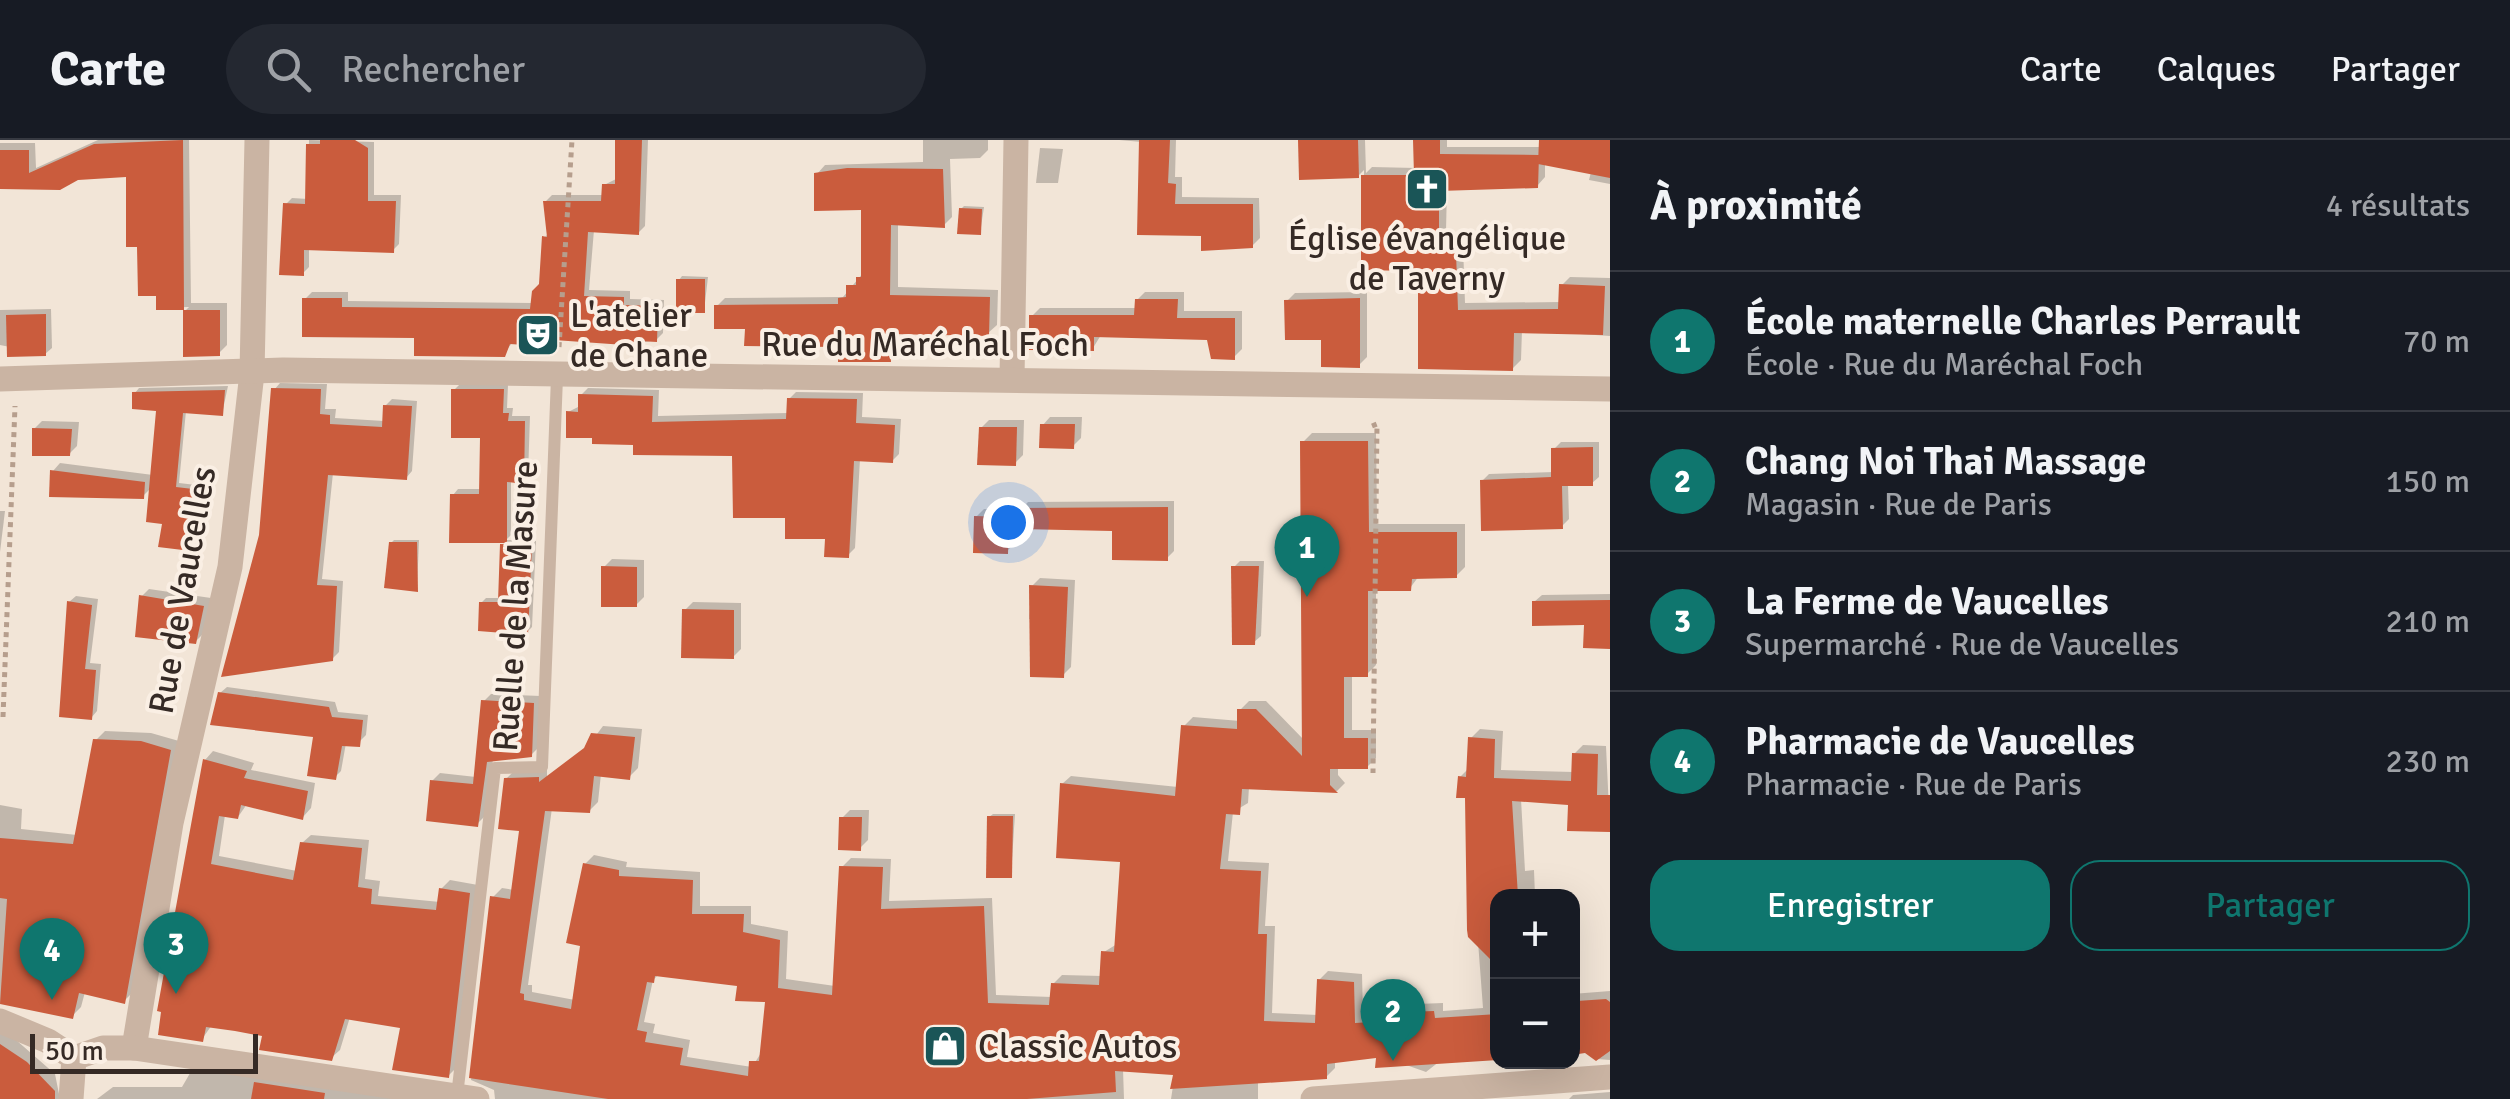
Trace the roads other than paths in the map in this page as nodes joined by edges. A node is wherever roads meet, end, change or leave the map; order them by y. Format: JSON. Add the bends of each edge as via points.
{"nodes":[{"id":1,"x":256,"y":140,"type":"edge"},
{"id":2,"x":1016,"y":140,"type":"edge"},
{"id":3,"x":252,"y":373,"type":"junction"},
{"id":4,"x":557,"y":377,"type":"junction"},
{"id":5,"x":8,"y":379,"type":"edge"},
{"id":6,"x":1012,"y":379,"type":"junction"},
{"id":7,"x":1610,"y":389,"type":"edge"},
{"id":8,"x":0,"y":1021,"type":"edge"},
{"id":9,"x":134,"y":1048,"type":"junction"},
{"id":10,"x":74,"y":1058,"type":"junction"},
{"id":11,"x":1610,"y":1077,"type":"edge"},
{"id":12,"x":467,"y":1098,"type":"edge"},
{"id":13,"x":70,"y":1099,"type":"edge"},
{"id":14,"x":1313,"y":1099,"type":"edge"}],
"edges":[{"from":1,"to":3,"type":"street","name":"Rue de Vaucelles"},
{"from":2,"to":6,"type":"street"},
{"from":3,"to":4,"type":"street","name":"Rue du Maréchal Foch"},
{"from":3,"to":5,"type":"street","name":"Rue du Maréchal Foch"},
{"from":3,"to":9,"type":"street","name":"Rue de Vaucelles","via":[[230,567],[171,823]]},
{"from":4,"to":6,"type":"street","name":"Rue du Maréchal Foch"},
{"from":4,"to":12,"type":"lane","name":"Ruelle de la Masure","via":[[542,767],[494,768]]},
{"from":6,"to":7,"type":"street","name":"Rue du Maréchal Foch"},
{"from":8,"to":10,"type":"street"},
{"from":9,"to":10,"type":"street","via":[[103,1048]]},
{"from":9,"to":12,"type":"street"},
{"from":10,"to":13,"type":"street"},
{"from":11,"to":14,"type":"street"}]}
